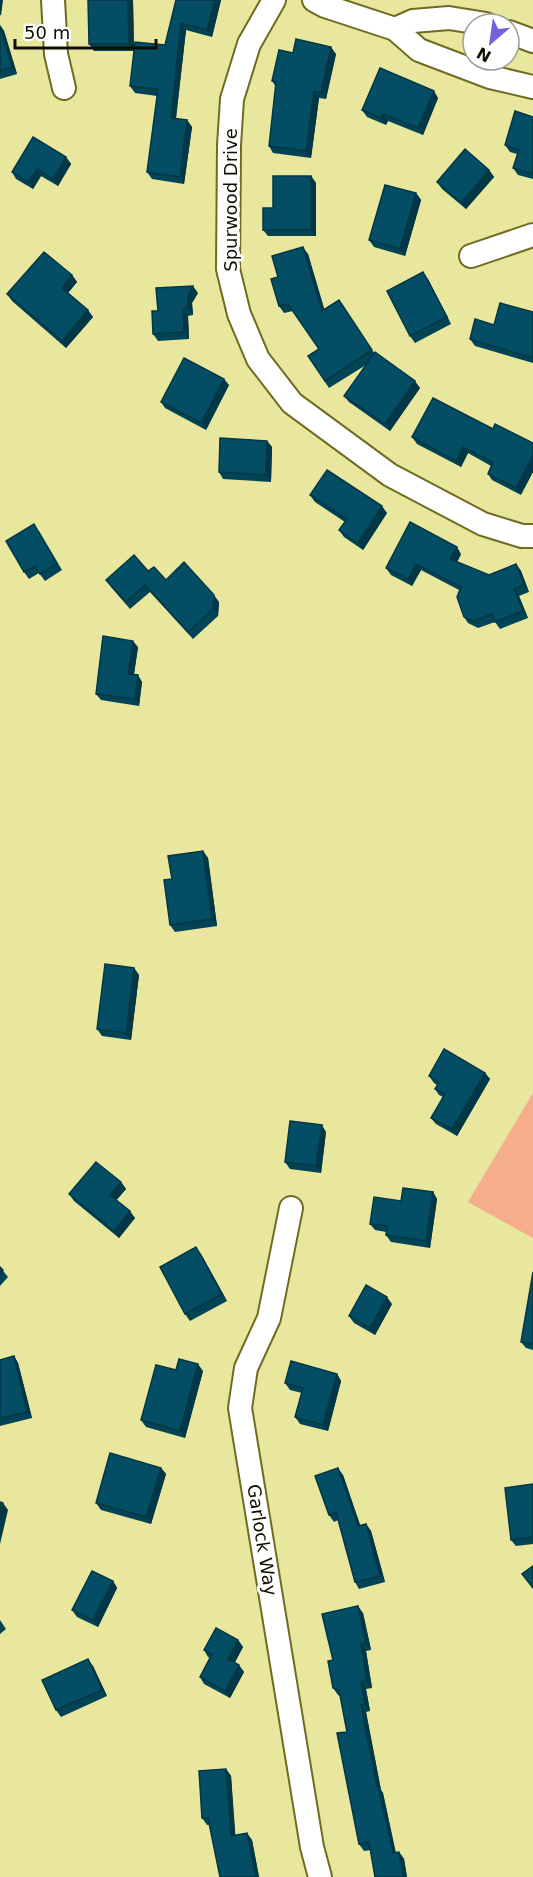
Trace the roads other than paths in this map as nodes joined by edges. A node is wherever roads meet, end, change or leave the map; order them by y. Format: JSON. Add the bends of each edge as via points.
{"nodes":[{"id":1,"x":53,"y":0,"type":"edge"},
{"id":2,"x":274,"y":0,"type":"edge"},
{"id":3,"x":314,"y":0,"type":"edge"},
{"id":4,"x":461,"y":20,"type":"edge"},
{"id":5,"x":395,"y":29,"type":"junction"},
{"id":6,"x":533,"y":87,"type":"edge"},
{"id":7,"x":64,"y":88,"type":"dead end"},
{"id":8,"x":533,"y":235,"type":"edge"},
{"id":9,"x":471,"y":256,"type":"dead end"},
{"id":10,"x":533,"y":536,"type":"edge"},
{"id":11,"x":291,"y":1208,"type":"dead end"},
{"id":12,"x":320,"y":1877,"type":"edge"}],
"edges":[{"from":1,"to":7,"type":"street","via":[[56,54]]},
{"from":2,"to":10,"type":"street","name":"Spurwood Drive","via":[[249,44],[232,99],[229,145],[228,269],[239,314],[258,359],[292,403],[390,475],[483,524]]},
{"from":3,"to":5,"type":"street"},
{"from":4,"to":5,"type":"street","via":[[413,21]]},
{"from":5,"to":6,"type":"street","via":[[419,50],[490,77]]},
{"from":8,"to":9,"type":"street"},
{"from":11,"to":12,"type":"street","name":"Garlock Way","via":[[268,1318],[246,1368],[240,1408]]}]}
